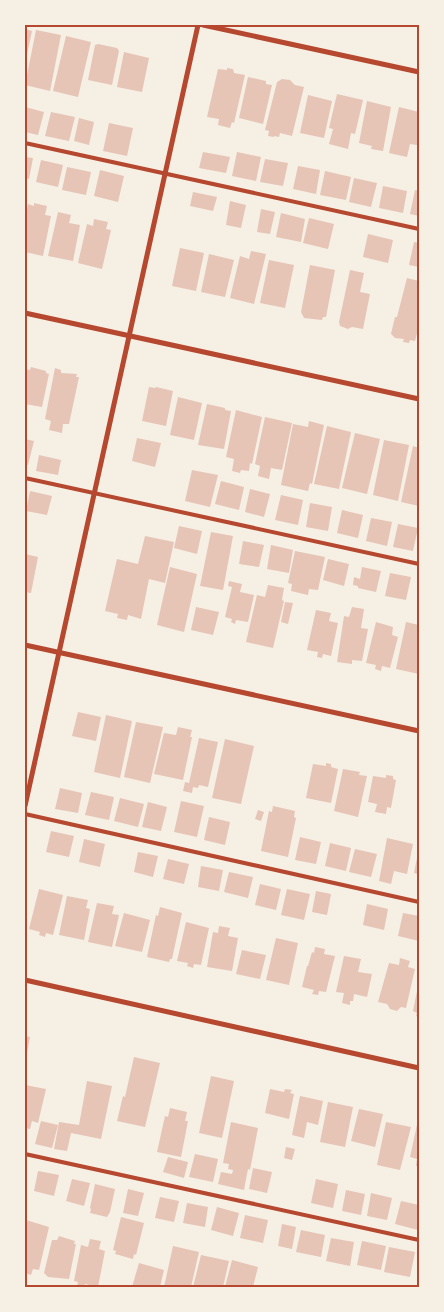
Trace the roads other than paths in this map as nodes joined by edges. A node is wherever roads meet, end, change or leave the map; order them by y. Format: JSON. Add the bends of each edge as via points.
{"nodes":[{"id":1,"x":198,"y":25,"type":"edge"},
{"id":2,"x":203,"y":25,"type":"edge"},
{"id":3,"x":419,"y":72,"type":"edge"},
{"id":4,"x":25,"y":143,"type":"edge"},
{"id":5,"x":165,"y":174,"type":"junction"},
{"id":6,"x":419,"y":229,"type":"edge"},
{"id":7,"x":25,"y":313,"type":"edge"},
{"id":8,"x":130,"y":336,"type":"junction"},
{"id":9,"x":419,"y":399,"type":"edge"},
{"id":10,"x":25,"y":478,"type":"edge"},
{"id":11,"x":94,"y":493,"type":"junction"},
{"id":12,"x":419,"y":564,"type":"edge"},
{"id":13,"x":25,"y":646,"type":"edge"},
{"id":14,"x":59,"y":653,"type":"junction"},
{"id":15,"x":419,"y":731,"type":"edge"},
{"id":16,"x":25,"y":806,"type":"edge"},
{"id":17,"x":25,"y":814,"type":"edge"},
{"id":18,"x":419,"y":902,"type":"edge"},
{"id":19,"x":25,"y":980,"type":"edge"},
{"id":20,"x":419,"y":1068,"type":"edge"},
{"id":21,"x":25,"y":1154,"type":"edge"},
{"id":22,"x":419,"y":1240,"type":"edge"}],
"edges":[{"from":1,"to":5,"type":"street"},
{"from":2,"to":3,"type":"street"},
{"from":4,"to":5,"type":"lane"},
{"from":5,"to":6,"type":"lane"},
{"from":5,"to":8,"type":"street"},
{"from":7,"to":8,"type":"street"},
{"from":8,"to":9,"type":"street"},
{"from":8,"to":11,"type":"street"},
{"from":10,"to":11,"type":"lane"},
{"from":11,"to":12,"type":"lane"},
{"from":11,"to":14,"type":"street"},
{"from":13,"to":14,"type":"street"},
{"from":14,"to":15,"type":"street"},
{"from":14,"to":16,"type":"street"},
{"from":17,"to":18,"type":"lane"},
{"from":19,"to":20,"type":"street"},
{"from":21,"to":22,"type":"lane"}]}
